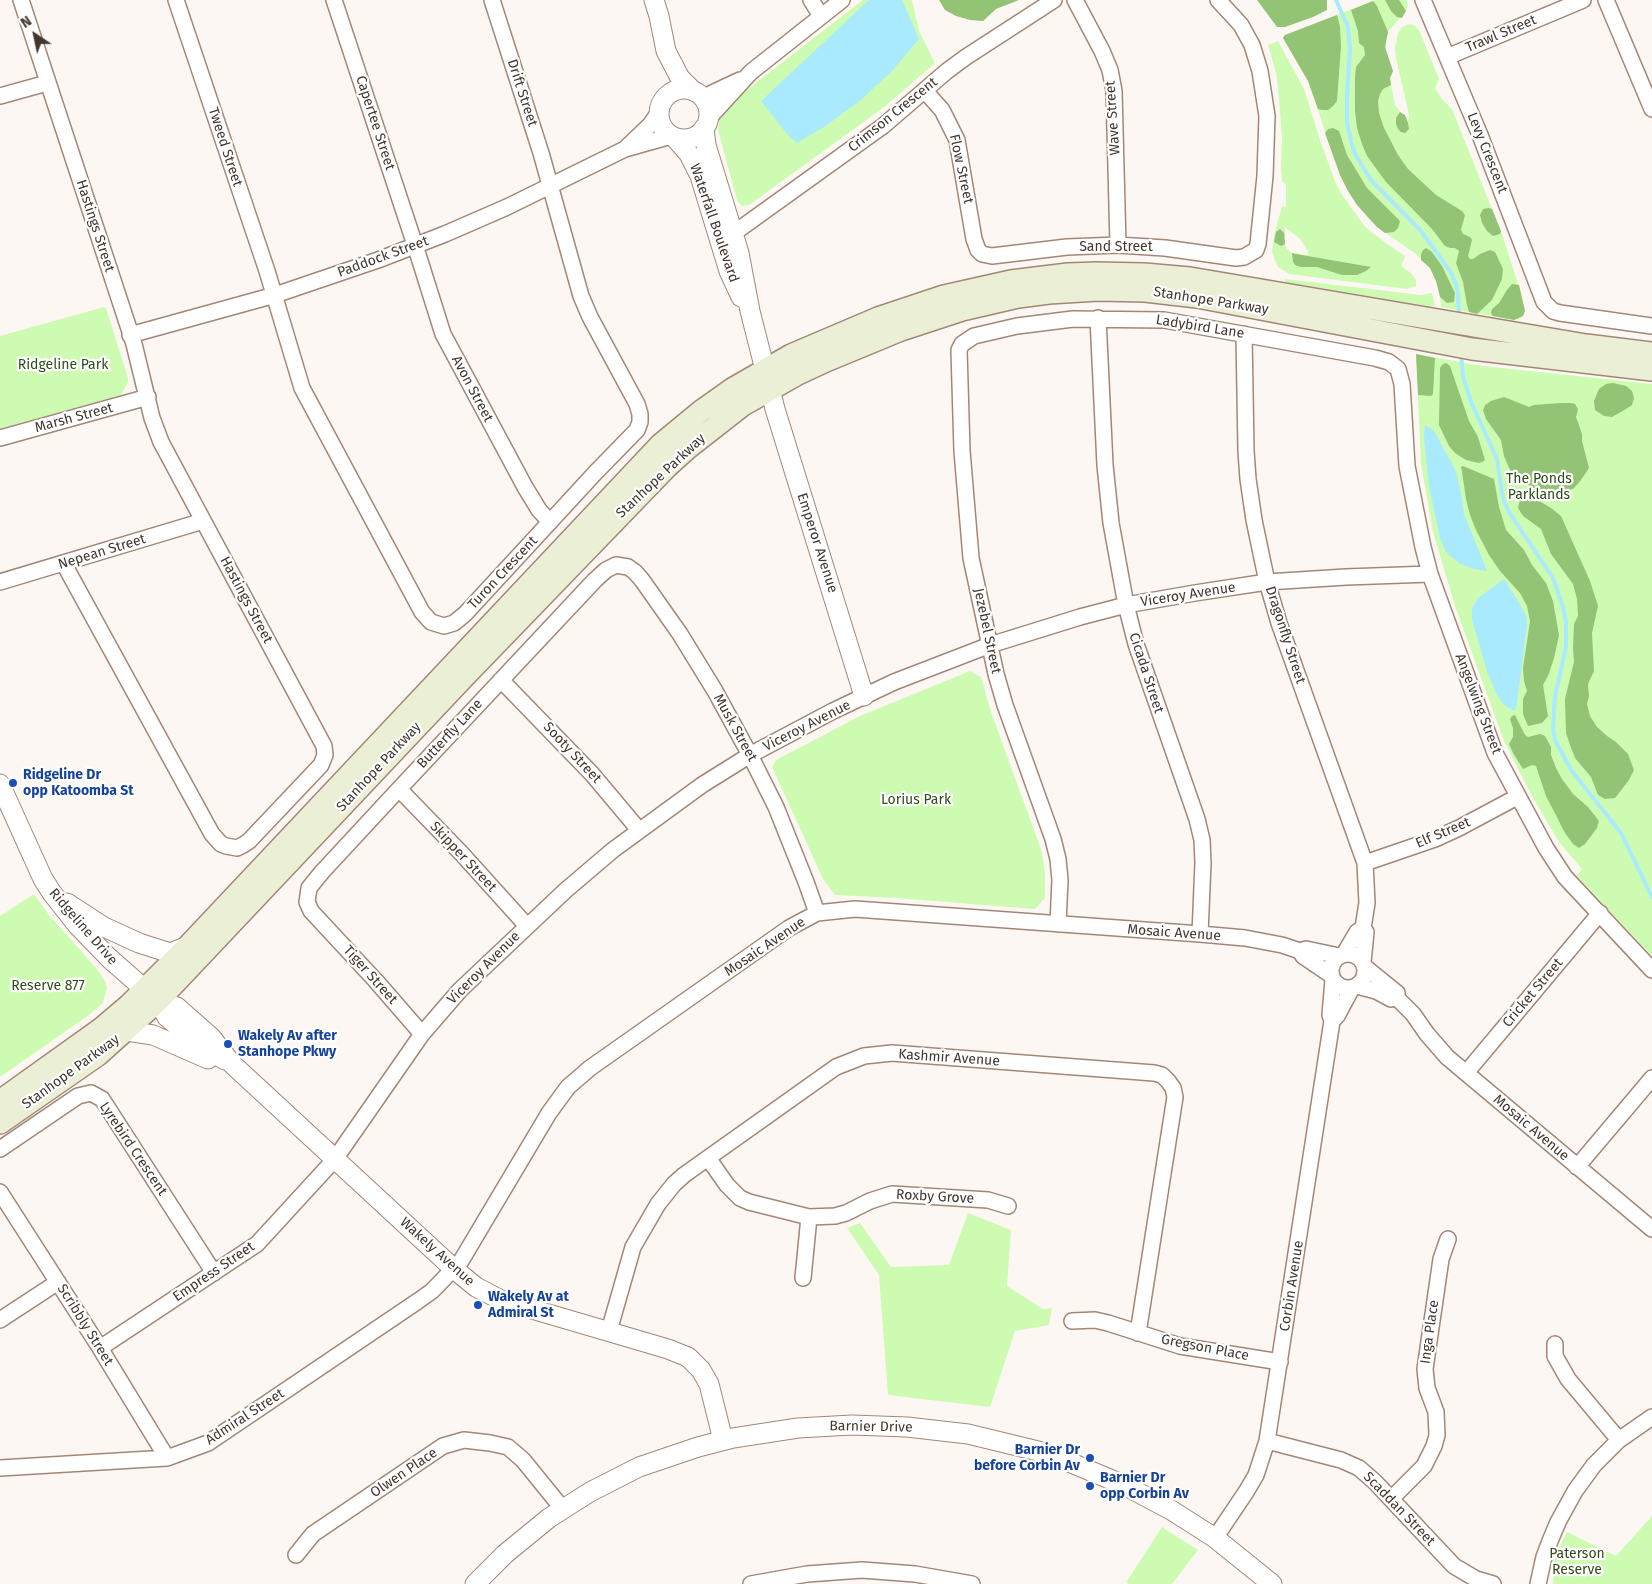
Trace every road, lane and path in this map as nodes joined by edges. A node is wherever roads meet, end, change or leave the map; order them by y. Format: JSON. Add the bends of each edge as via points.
{"nodes":[{"id":1,"x":21,"y":0,"type":"edge"},
{"id":2,"x":176,"y":0,"type":"edge"},
{"id":3,"x":334,"y":0,"type":"edge"},
{"id":4,"x":492,"y":0,"type":"edge"},
{"id":5,"x":654,"y":0,"type":"edge"},
{"id":6,"x":811,"y":0,"type":"edge"},
{"id":7,"x":842,"y":0,"type":"edge"},
{"id":8,"x":1054,"y":0,"type":"edge"},
{"id":9,"x":1075,"y":0,"type":"edge"},
{"id":10,"x":1218,"y":0,"type":"edge"},
{"id":11,"x":1423,"y":0,"type":"edge"},
{"id":12,"x":1583,"y":0,"type":"edge"},
{"id":13,"x":1606,"y":0,"type":"edge"},
{"id":14,"x":821,"y":16,"type":"junction"},
{"id":15,"x":666,"y":51,"type":"junction"},
{"id":16,"x":1447,"y":57,"type":"junction"},
{"id":17,"x":744,"y":78,"type":"junction"},
{"id":18,"x":47,"y":82,"type":"junction"},
{"id":19,"x":925,"y":91,"type":"junction"},
{"id":20,"x":697,"y":94,"type":"junction"},
{"id":21,"x":0,"y":96,"type":"edge"},
{"id":22,"x":660,"y":109,"type":"junction"},
{"id":23,"x":1652,"y":109,"type":"edge"},
{"id":24,"x":706,"y":124,"type":"junction"},
{"id":25,"x":673,"y":137,"type":"junction"},
{"id":26,"x":625,"y":149,"type":"junction"},
{"id":27,"x":551,"y":186,"type":"junction"},
{"id":28,"x":734,"y":233,"type":"junction"},
{"id":29,"x":415,"y":245,"type":"junction"},
{"id":30,"x":1118,"y":245,"type":"junction"},
{"id":31,"x":982,"y":254,"type":"joint"},
{"id":32,"x":274,"y":295,"type":"junction"},
{"id":33,"x":750,"y":311,"type":"junction"},
{"id":34,"x":1098,"y":318,"type":"junction"},
{"id":35,"x":1652,"y":326,"type":"edge"},
{"id":36,"x":1244,"y":334,"type":"junction"},
{"id":37,"x":130,"y":335,"type":"junction"},
{"id":38,"x":974,"y":336,"type":"joint"},
{"id":39,"x":1652,"y":353,"type":"edge"},
{"id":40,"x":764,"y":369,"type":"junction"},
{"id":41,"x":1652,"y":370,"type":"edge"},
{"id":42,"x":770,"y":389,"type":"junction"},
{"id":43,"x":1403,"y":393,"type":"joint"},
{"id":44,"x":148,"y":397,"type":"junction"},
{"id":45,"x":0,"y":438,"type":"edge"},
{"id":46,"x":203,"y":521,"type":"junction"},
{"id":47,"x":550,"y":522,"type":"junction"},
{"id":48,"x":64,"y":564,"type":"junction"},
{"id":49,"x":620,"y":564,"type":"joint"},
{"id":50,"x":1430,"y":574,"type":"junction"},
{"id":51,"x":0,"y":582,"type":"edge"},
{"id":52,"x":1267,"y":582,"type":"junction"},
{"id":53,"x":1126,"y":605,"type":"junction"},
{"id":54,"x":990,"y":644,"type":"junction"},
{"id":55,"x":501,"y":680,"type":"junction"},
{"id":56,"x":864,"y":696,"type":"junction"},
{"id":57,"x":750,"y":755,"type":"junction"},
{"id":58,"x":0,"y":784,"type":"edge"},
{"id":59,"x":399,"y":789,"type":"junction"},
{"id":60,"x":1517,"y":797,"type":"junction"},
{"id":61,"x":639,"y":830,"type":"junction"},
{"id":62,"x":1364,"y":863,"type":"junction"},
{"id":63,"x":52,"y":892,"type":"junction"},
{"id":64,"x":817,"y":913,"type":"junction"},
{"id":65,"x":1600,"y":913,"type":"junction"},
{"id":66,"x":316,"y":918,"type":"joint"},
{"id":67,"x":1058,"y":924,"type":"junction"},
{"id":68,"x":526,"y":926,"type":"junction"},
{"id":69,"x":1363,"y":928,"type":"junction"},
{"id":70,"x":1200,"y":934,"type":"junction"},
{"id":71,"x":188,"y":946,"type":"junction"},
{"id":72,"x":1300,"y":951,"type":"junction"},
{"id":73,"x":1341,"y":955,"type":"junction"},
{"id":74,"x":1364,"y":965,"type":"junction"},
{"id":75,"x":1652,"y":970,"type":"edge"},
{"id":76,"x":1332,"y":977,"type":"junction"},
{"id":77,"x":1354,"y":987,"type":"junction"},
{"id":78,"x":151,"y":996,"type":"junction"},
{"id":79,"x":1397,"y":998,"type":"junction"},
{"id":80,"x":1332,"y":1021,"type":"junction"},
{"id":81,"x":127,"y":1031,"type":"junction"},
{"id":82,"x":422,"y":1034,"type":"junction"},
{"id":83,"x":231,"y":1063,"type":"junction"},
{"id":84,"x":1466,"y":1073,"type":"junction"},
{"id":85,"x":1652,"y":1078,"type":"edge"},
{"id":86,"x":0,"y":1102,"type":"edge"},
{"id":87,"x":0,"y":1123,"type":"edge"},
{"id":88,"x":0,"y":1149,"type":"edge"},
{"id":89,"x":708,"y":1158,"type":"junction"},
{"id":90,"x":335,"y":1159,"type":"junction"},
{"id":91,"x":1577,"y":1167,"type":"junction"},
{"id":92,"x":0,"y":1192,"type":"edge"},
{"id":93,"x":1008,"y":1206,"type":"dead end"},
{"id":94,"x":809,"y":1217,"type":"junction"},
{"id":95,"x":1652,"y":1229,"type":"edge"},
{"id":96,"x":1448,"y":1239,"type":"dead end"},
{"id":97,"x":454,"y":1269,"type":"junction"},
{"id":98,"x":214,"y":1272,"type":"junction"},
{"id":99,"x":803,"y":1278,"type":"dead end"},
{"id":100,"x":58,"y":1282,"type":"junction"},
{"id":101,"x":0,"y":1320,"type":"edge"},
{"id":102,"x":1072,"y":1321,"type":"dead end"},
{"id":103,"x":609,"y":1331,"type":"junction"},
{"id":104,"x":1138,"y":1333,"type":"junction"},
{"id":105,"x":1555,"y":1344,"type":"dead end"},
{"id":106,"x":100,"y":1348,"type":"junction"},
{"id":107,"x":1280,"y":1362,"type":"junction"},
{"id":108,"x":1652,"y":1417,"type":"edge"},
{"id":109,"x":723,"y":1440,"type":"junction"},
{"id":110,"x":1619,"y":1440,"type":"junction"},
{"id":111,"x":1267,"y":1442,"type":"junction"},
{"id":112,"x":167,"y":1458,"type":"junction"},
{"id":113,"x":0,"y":1468,"type":"edge"},
{"id":114,"x":1391,"y":1498,"type":"junction"},
{"id":115,"x":562,"y":1508,"type":"junction"},
{"id":116,"x":1215,"y":1538,"type":"junction"},
{"id":117,"x":296,"y":1555,"type":"dead end"},
{"id":118,"x":475,"y":1584,"type":"edge"},
{"id":119,"x":751,"y":1584,"type":"edge"},
{"id":120,"x":972,"y":1584,"type":"edge"},
{"id":121,"x":1272,"y":1584,"type":"edge"},
{"id":122,"x":1493,"y":1584,"type":"edge"},
{"id":123,"x":1538,"y":1584,"type":"edge"}],
"edges":[{"from":1,"to":18,"type":"street","name":"Hastings Street"},
{"from":2,"to":32,"type":"street","name":"Tweed Street"},
{"from":3,"to":29,"type":"street","name":"Capertee Street"},
{"from":4,"to":27,"type":"street","name":"Drift Street"},
{"from":5,"to":15,"type":"street"},
{"from":6,"to":14,"type":"street"},
{"from":7,"to":14,"type":"street"},
{"from":8,"to":19,"type":"street","name":"Crimson Crescent","via":[[966,57]]},
{"from":9,"to":30,"type":"street","name":"Wave Street","via":[[1102,51],[1114,92]]},
{"from":10,"to":30,"type":"street","name":"Sand Street","via":[[1241,25],[1252,45],[1265,100],[1265,176],[1256,250],[1236,258]]},
{"from":11,"to":16,"type":"street","name":"Levy Crescent"},
{"from":12,"to":16,"type":"street","name":"Trawl Street"},
{"from":13,"to":23,"type":"street"},
{"from":14,"to":17,"type":"street"},
{"from":15,"to":20,"type":"street","via":[[680,78]]},
{"from":15,"to":22,"type":"street"},
{"from":16,"to":35,"type":"street","name":"Levy Crescent","via":[[1548,307],[1560,314]]},
{"from":17,"to":20,"type":"street","via":[[708,95]]},
{"from":17,"to":24,"type":"street"},
{"from":18,"to":21,"type":"street"},
{"from":18,"to":37,"type":"street","name":"Hastings Street"},
{"from":19,"to":28,"type":"street","name":"Crimson Crescent","via":[[883,126]]},
{"from":19,"to":31,"type":"street","name":"Flow Street","via":[[942,110],[954,133],[974,239]]},
{"from":20,"to":22,"type":"street","via":[[683,90],[673,92],[665,98]]},
{"from":20,"to":24,"type":"street","via":[[708,109]]},
{"from":22,"to":25,"type":"street","via":[[662,125]]},
{"from":22,"to":26,"type":"street","name":"Paddock Street","via":[[650,125]]},
{"from":24,"to":25,"type":"street","via":[[694,137]]},
{"from":24,"to":28,"type":"street","name":"Waterfall Boulevard","via":[[706,145]]},
{"from":25,"to":26,"type":"street","name":"Paddock Street"},
{"from":25,"to":33,"type":"street","name":"Waterfall Boulevard","via":[[689,154],[700,176],[729,271]]},
{"from":26,"to":27,"type":"street","name":"Paddock Street"},
{"from":27,"to":29,"type":"street","name":"Paddock Street"},
{"from":27,"to":47,"type":"street","name":"Turon Crescent","via":[[585,306],[637,404],[640,418],[637,430]]},
{"from":28,"to":33,"type":"street","name":"Waterfall Boulevard"},
{"from":29,"to":32,"type":"street","name":"Paddock Street"},
{"from":29,"to":47,"type":"street","name":"Avon Street","via":[[443,334],[538,510]]},
{"from":30,"to":31,"type":"street","name":"Sand Street","via":[[992,256]]},
{"from":32,"to":37,"type":"street","name":"Paddock Street"},
{"from":32,"to":47,"type":"street","name":"Turon Crescent","via":[[302,388],[422,612],[431,622],[444,626],[460,619]]},
{"from":33,"to":40,"type":"street","name":"Waterfall Boulevard"},
{"from":34,"to":36,"type":"street","name":"Ladybird Lane","via":[[1164,320]]},
{"from":34,"to":38,"type":"street","name":"Ladybird Lane","via":[[1046,321]]},
{"from":34,"to":53,"type":"street","name":"Cicada Street","via":[[1110,522]]},
{"from":36,"to":43,"type":"street","name":"Ladybird Lane","via":[[1383,360],[1398,369]]},
{"from":36,"to":52,"type":"street","name":"Dragonfly Street","via":[[1248,479]]},
{"from":37,"to":44,"type":"street","name":"Hastings Street"},
{"from":38,"to":54,"type":"street","name":"Jezebel Street","via":[[962,344],[958,357],[962,451],[971,558]]},
{"from":39,"to":40,"type":"main road","name":"Stanhope Parkway","via":[[1586,346],[1190,278],[1127,273],[1068,274],[995,284],[924,301],[830,338]]},
{"from":40,"to":42,"type":"street","name":"Waterfall Boulevard"},
{"from":40,"to":71,"type":"main road","name":"Stanhope Parkway","via":[[701,411],[661,444]]},
{"from":41,"to":42,"type":"main road","name":"Stanhope Parkway","via":[[1472,349],[1178,294],[1072,291],[1018,297],[939,317],[826,361]]},
{"from":42,"to":56,"type":"street","name":"Emperor Avenue"},
{"from":42,"to":78,"type":"main road","name":"Stanhope Parkway","via":[[709,430],[640,493]]},
{"from":43,"to":50,"type":"street","name":"Angelwing Street","via":[[1407,466]]},
{"from":44,"to":45,"type":"street","name":"Marsh Street"},
{"from":44,"to":46,"type":"street","name":"Hastings Street","via":[[161,442]]},
{"from":46,"to":48,"type":"street","name":"Nepean Street"},
{"from":46,"to":48,"type":"street","name":"Hastings Street","via":[[322,740],[325,751],[321,765],[249,841],[237,848],[221,844],[212,834]]},
{"from":48,"to":51,"type":"street","name":"Nepean Street"},
{"from":49,"to":55,"type":"street","name":"Butterfly Lane","via":[[599,576]]},
{"from":49,"to":57,"type":"street","name":"Musk Street","via":[[636,572],[662,608],[715,691]]},
{"from":50,"to":52,"type":"street","name":"Viceroy Avenue"},
{"from":50,"to":60,"type":"street","name":"Angelwing Street","via":[[1495,753]]},
{"from":52,"to":53,"type":"street","name":"Viceroy Avenue"},
{"from":52,"to":62,"type":"street","name":"Dragonfly Street"},
{"from":53,"to":54,"type":"street","name":"Viceroy Avenue"},
{"from":53,"to":70,"type":"street","name":"Cicada Street","via":[[1138,653],[1202,840]]},
{"from":54,"to":56,"type":"street","name":"Viceroy Avenue"},
{"from":54,"to":67,"type":"street","name":"Jezebel Street","via":[[1005,705],[1058,859]]},
{"from":55,"to":59,"type":"street","name":"Butterfly Lane"},
{"from":55,"to":61,"type":"street","name":"Sooty Street","via":[[586,767]]},
{"from":56,"to":57,"type":"street","name":"Viceroy Avenue"},
{"from":57,"to":61,"type":"street","name":"Viceroy Avenue"},
{"from":57,"to":64,"type":"street","name":"Musk Street","via":[[790,841]]},
{"from":58,"to":63,"type":"street","name":"Ridgeline Drive"},
{"from":59,"to":66,"type":"street","name":"Butterfly Lane","via":[[309,888],[307,902]]},
{"from":59,"to":68,"type":"street","name":"Skipper Street"},
{"from":60,"to":62,"type":"street","name":"Elf Street","via":[[1435,839]]},
{"from":60,"to":65,"type":"street","name":"Angelwing Street","via":[[1565,876]]},
{"from":61,"to":68,"type":"street","name":"Viceroy Avenue"},
{"from":62,"to":69,"type":"street","name":"Dragonfly Street","via":[[1367,903]]},
{"from":63,"to":71,"type":"street","via":[[104,927],[139,943],[170,953]]},
{"from":63,"to":78,"type":"street","name":"Ridgeline Drive","via":[[94,943]]},
{"from":64,"to":67,"type":"street","name":"Mosaic Avenue","via":[[854,909]]},
{"from":64,"to":97,"type":"street","name":"Mosaic Avenue","via":[[781,934],[590,1068],[568,1087]]},
{"from":65,"to":75,"type":"street","name":"Angelwing Street"},
{"from":65,"to":84,"type":"street","name":"Cricket Street"},
{"from":66,"to":82,"type":"street","name":"Tiger Street","via":[[366,969]]},
{"from":67,"to":70,"type":"street","name":"Mosaic Avenue"},
{"from":68,"to":82,"type":"street","name":"Viceroy Avenue","via":[[460,990]]},
{"from":69,"to":73,"type":"street","name":"Dragonfly Street"},
{"from":69,"to":74,"type":"street","name":"Dragonfly Street","via":[[1366,932]]},
{"from":70,"to":72,"type":"street","name":"Mosaic Avenue","via":[[1254,940]]},
{"from":71,"to":78,"type":"main road","name":"Stanhope Parkway"},
{"from":72,"to":73,"type":"street","name":"Mosaic Avenue","via":[[1306,949]]},
{"from":72,"to":76,"type":"street","name":"Mosaic Avenue"},
{"from":73,"to":74,"type":"street","via":[[1354,955]]},
{"from":73,"to":76,"type":"street","via":[[1332,964]]},
{"from":74,"to":77,"type":"street","via":[[1364,978]]},
{"from":74,"to":79,"type":"street","name":"Mosaic Avenue","via":[[1397,993]]},
{"from":76,"to":77,"type":"street","via":[[1342,987]]},
{"from":76,"to":80,"type":"street","name":"Corbin Avenue"},
{"from":77,"to":79,"type":"street","name":"Mosaic Avenue"},
{"from":77,"to":80,"type":"street","name":"Corbin Avenue"},
{"from":78,"to":81,"type":"main road","name":"Stanhope Parkway"},
{"from":78,"to":83,"type":"street","name":"Wakely Avenue","via":[[167,1017],[201,1046]]},
{"from":78,"to":86,"type":"main road","name":"Stanhope Parkway"},
{"from":79,"to":84,"type":"street","name":"Mosaic Avenue","via":[[1436,1045]]},
{"from":80,"to":107,"type":"street","name":"Corbin Avenue"},
{"from":81,"to":83,"type":"street","via":[[153,1035],[204,1058]]},
{"from":81,"to":87,"type":"main road","name":"Stanhope Parkway"},
{"from":82,"to":90,"type":"street","name":"Viceroy Avenue"},
{"from":83,"to":90,"type":"street","name":"Wakely Avenue"},
{"from":84,"to":91,"type":"street","name":"Mosaic Avenue"},
{"from":85,"to":91,"type":"street"},
{"from":88,"to":98,"type":"street","name":"Lyrebird Crescent","via":[[78,1096],[91,1093],[102,1099]]},
{"from":89,"to":94,"type":"street","name":"Roxby Grove","via":[[740,1198]]},
{"from":89,"to":103,"type":"street","name":"Kashmir Avenue","via":[[665,1194],[638,1236]]},
{"from":89,"to":104,"type":"street","name":"Kashmir Avenue","via":[[836,1068],[864,1056],[892,1053],[1162,1075],[1173,1088],[1175,1097]]},
{"from":90,"to":97,"type":"street","name":"Wakely Avenue"},
{"from":90,"to":98,"type":"street","name":"Empress Street","via":[[257,1244]]},
{"from":91,"to":95,"type":"street","name":"Mosaic Avenue"},
{"from":92,"to":100,"type":"street","name":"Scribbly Street"},
{"from":93,"to":94,"type":"street","name":"Roxby Grove","via":[[988,1200],[892,1194],[846,1213]]},
{"from":94,"to":99,"type":"street"},
{"from":96,"to":114,"type":"street","name":"Inga Place","via":[[1441,1259],[1424,1369],[1436,1412],[1437,1435],[1424,1466]]},
{"from":97,"to":103,"type":"street","name":"Wakely Avenue","via":[[476,1287],[501,1300]]},
{"from":97,"to":112,"type":"street","name":"Admiral Street","via":[[418,1301],[208,1443]]},
{"from":98,"to":106,"type":"street","name":"Empress Street"},
{"from":100,"to":101,"type":"street"},
{"from":100,"to":106,"type":"street","name":"Scribbly Street"},
{"from":102,"to":104,"type":"street","name":"Gregson Place","via":[[1101,1321]]},
{"from":103,"to":109,"type":"street","name":"Wakely Avenue","via":[[680,1353],[695,1363],[709,1384]]},
{"from":104,"to":107,"type":"street","name":"Gregson Place","via":[[1180,1346]]},
{"from":105,"to":110,"type":"street","via":[[1556,1356],[1568,1380]]},
{"from":106,"to":112,"type":"street","name":"Scribbly Street"},
{"from":107,"to":111,"type":"street","name":"Corbin Avenue"},
{"from":108,"to":110,"type":"street"},
{"from":109,"to":115,"type":"street","name":"Barnier Drive","via":[[639,1467]]},
{"from":109,"to":116,"type":"street","name":"Barnier Drive","via":[[767,1432],[852,1425],[968,1434],[1042,1452],[1100,1474],[1148,1497]]},
{"from":110,"to":123,"type":"street","via":[[1574,1491],[1544,1557]]},
{"from":111,"to":114,"type":"street","name":"Scaddan Street","via":[[1351,1463]]},
{"from":111,"to":116,"type":"street","name":"Corbin Avenue","via":[[1256,1475]]},
{"from":112,"to":113,"type":"street","name":"Admiral Street"},
{"from":114,"to":122,"type":"street","name":"Scaddan Street","via":[[1454,1566],[1476,1579]]},
{"from":115,"to":117,"type":"street","name":"Olwen Place","via":[[523,1460],[508,1447],[464,1440],[442,1446],[313,1534]]},
{"from":115,"to":118,"type":"street","name":"Barnier Drive","via":[[520,1540]]},
{"from":116,"to":121,"type":"street","name":"Barnier Drive"},
{"from":119,"to":120,"type":"street","via":[[807,1574],[862,1570],[915,1574]]}]}
